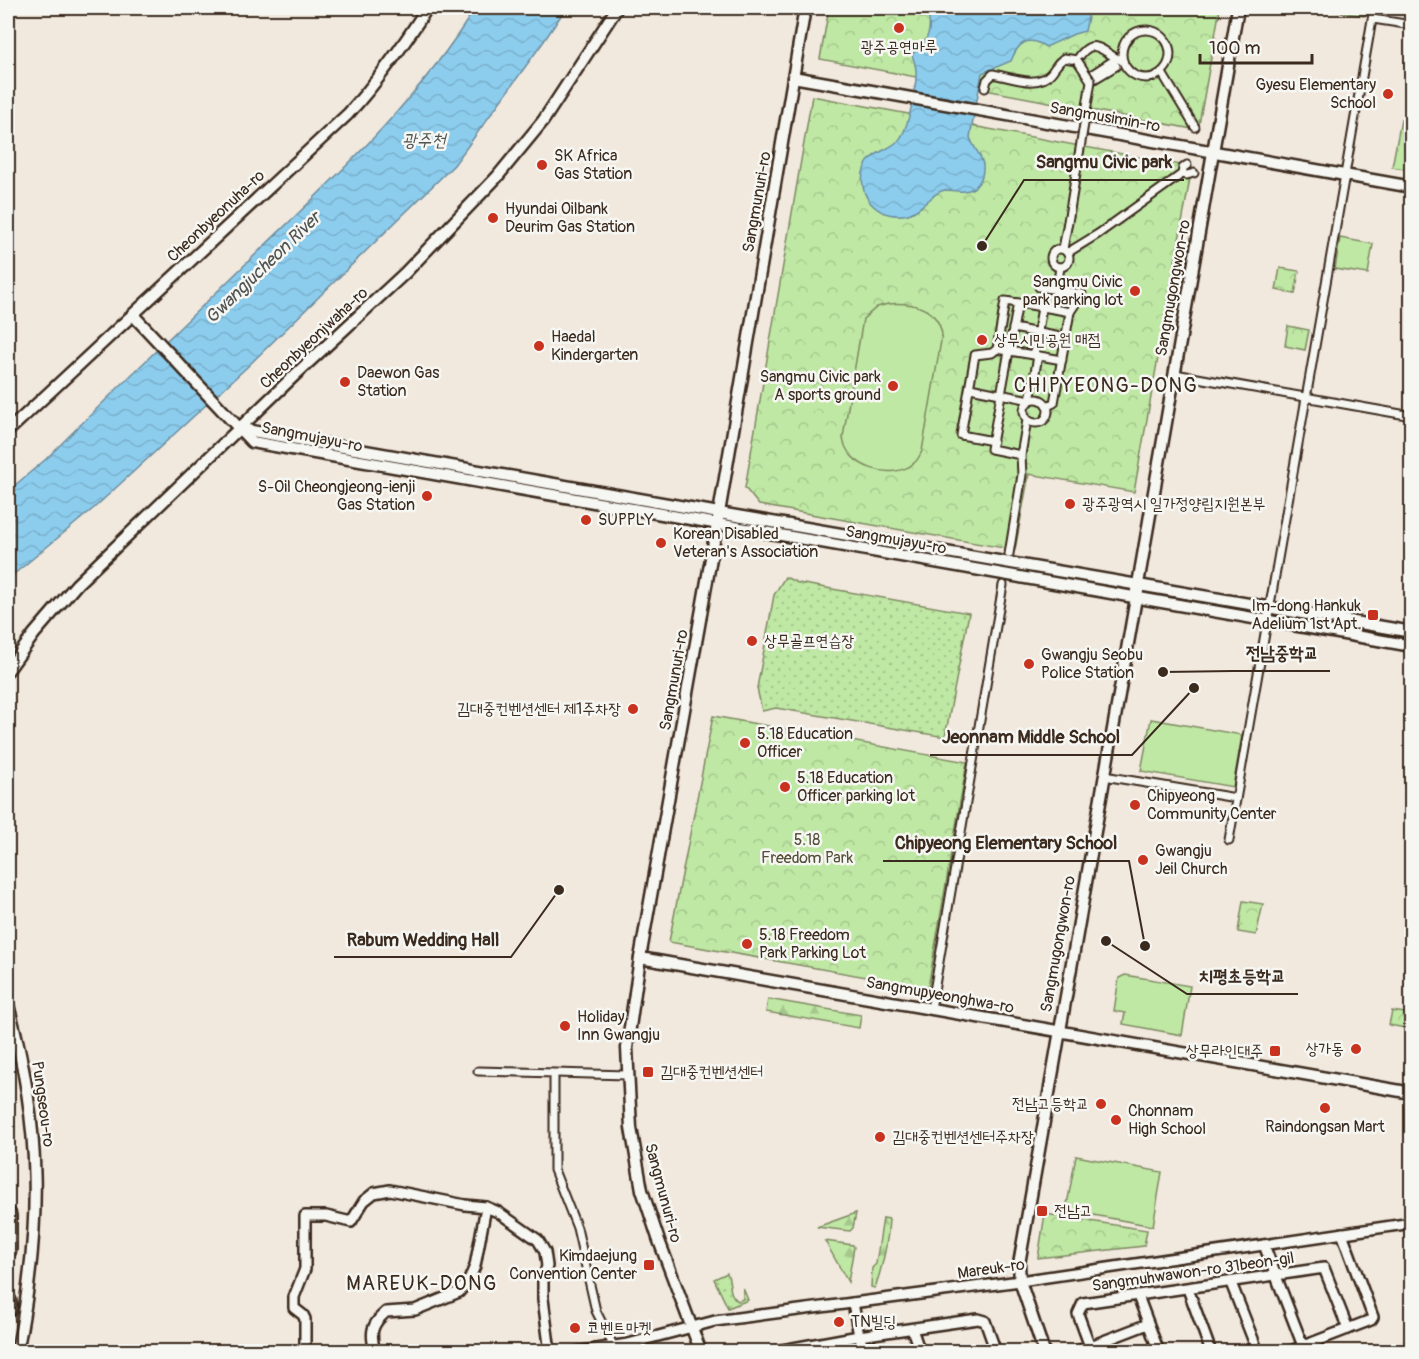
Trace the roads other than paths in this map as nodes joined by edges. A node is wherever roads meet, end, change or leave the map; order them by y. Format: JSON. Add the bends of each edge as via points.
{"nodes":[{"id":1,"x":427,"y":8,"type":"edge"},
{"id":2,"x":616,"y":8,"type":"edge"},
{"id":3,"x":805,"y":8,"type":"edge"},
{"id":4,"x":1238,"y":8,"type":"edge"},
{"id":5,"x":1374,"y":8,"type":"edge"},
{"id":6,"x":1372,"y":19,"type":"junction"},
{"id":7,"x":1412,"y":25,"type":"edge"},
{"id":8,"x":1077,"y":58,"type":"junction"},
{"id":9,"x":1120,"y":60,"type":"junction"},
{"id":10,"x":1162,"y":73,"type":"junction"},
{"id":11,"x":793,"y":77,"type":"junction"},
{"id":12,"x":1093,"y":77,"type":"junction"},
{"id":13,"x":985,"y":88,"type":"dead end"},
{"id":14,"x":1195,"y":127,"type":"dead end"},
{"id":15,"x":1213,"y":152,"type":"junction"},
{"id":16,"x":1186,"y":165,"type":"dead end"},
{"id":17,"x":1194,"y":173,"type":"dead end"},
{"id":18,"x":1182,"y":174,"type":"junction"},
{"id":19,"x":1345,"y":176,"type":"junction"},
{"id":20,"x":1412,"y":187,"type":"edge"},
{"id":21,"x":1065,"y":251,"type":"junction"},
{"id":22,"x":1060,"y":267,"type":"junction"},
{"id":23,"x":1039,"y":287,"type":"dead end"},
{"id":24,"x":1057,"y":289,"type":"junction"},
{"id":25,"x":1018,"y":303,"type":"junction"},
{"id":26,"x":1042,"y":307,"type":"junction"},
{"id":27,"x":1054,"y":309,"type":"junction"},
{"id":28,"x":1070,"y":312,"type":"junction"},
{"id":29,"x":133,"y":315,"type":"junction"},
{"id":30,"x":1013,"y":328,"type":"junction"},
{"id":31,"x":1038,"y":332,"type":"junction"},
{"id":32,"x":1066,"y":338,"type":"junction"},
{"id":33,"x":997,"y":348,"type":"junction"},
{"id":34,"x":1009,"y":351,"type":"junction"},
{"id":35,"x":1036,"y":356,"type":"junction"},
{"id":36,"x":1062,"y":360,"type":"junction"},
{"id":37,"x":1175,"y":374,"type":"junction"},
{"id":38,"x":970,"y":388,"type":"junction"},
{"id":39,"x":1001,"y":393,"type":"junction"},
{"id":40,"x":1305,"y":397,"type":"junction"},
{"id":41,"x":1030,"y":400,"type":"junction"},
{"id":42,"x":1047,"y":406,"type":"junction"},
{"id":43,"x":1412,"y":416,"type":"edge"},
{"id":44,"x":1027,"y":420,"type":"junction"},
{"id":45,"x":241,"y":429,"type":"junction"},
{"id":46,"x":8,"y":431,"type":"edge"},
{"id":47,"x":993,"y":441,"type":"junction"},
{"id":48,"x":1021,"y":455,"type":"junction"},
{"id":49,"x":719,"y":513,"type":"junction"},
{"id":50,"x":717,"y":525,"type":"junction"},
{"id":51,"x":1009,"y":554,"type":"dead end"},
{"id":52,"x":1138,"y":584,"type":"junction"},
{"id":53,"x":1003,"y":585,"type":"dead end"},
{"id":54,"x":1136,"y":598,"type":"junction"},
{"id":55,"x":1270,"y":607,"type":"junction"},
{"id":56,"x":1268,"y":620,"type":"junction"},
{"id":57,"x":1412,"y":632,"type":"edge"},
{"id":58,"x":1412,"y":646,"type":"edge"},
{"id":59,"x":8,"y":670,"type":"edge"},
{"id":60,"x":1104,"y":776,"type":"junction"},
{"id":61,"x":1236,"y":798,"type":"junction"},
{"id":62,"x":1229,"y":840,"type":"dead end"},
{"id":63,"x":640,"y":958,"type":"junction"},
{"id":64,"x":8,"y":1005,"type":"edge"},
{"id":65,"x":931,"y":1009,"type":"junction"},
{"id":66,"x":1060,"y":1032,"type":"junction"},
{"id":67,"x":478,"y":1071,"type":"dead end"},
{"id":68,"x":554,"y":1074,"type":"junction"},
{"id":69,"x":627,"y":1075,"type":"junction"},
{"id":70,"x":1412,"y":1093,"type":"edge"},
{"id":71,"x":486,"y":1207,"type":"junction"},
{"id":72,"x":8,"y":1215,"type":"edge"},
{"id":73,"x":1412,"y":1223,"type":"edge"},
{"id":74,"x":1342,"y":1233,"type":"junction"},
{"id":75,"x":1264,"y":1245,"type":"junction"},
{"id":76,"x":8,"y":1250,"type":"edge"},
{"id":77,"x":1276,"y":1276,"type":"junction"},
{"id":78,"x":1020,"y":1281,"type":"junction"},
{"id":79,"x":1231,"y":1283,"type":"junction"},
{"id":80,"x":1188,"y":1289,"type":"junction"},
{"id":81,"x":1137,"y":1296,"type":"junction"},
{"id":82,"x":8,"y":1301,"type":"edge"},
{"id":83,"x":853,"y":1303,"type":"junction"},
{"id":84,"x":8,"y":1309,"type":"edge"},
{"id":85,"x":1148,"y":1324,"type":"junction"},
{"id":86,"x":692,"y":1328,"type":"junction"},
{"id":87,"x":912,"y":1329,"type":"junction"},
{"id":88,"x":1348,"y":1329,"type":"junction"},
{"id":89,"x":859,"y":1336,"type":"junction"},
{"id":90,"x":1303,"y":1346,"type":"junction"},
{"id":91,"x":614,"y":1347,"type":"junction"},
{"id":92,"x":815,"y":1348,"type":"edge"},
{"id":93,"x":1091,"y":1349,"type":"edge"},
{"id":94,"x":1412,"y":1349,"type":"edge"},
{"id":95,"x":993,"y":1351,"type":"edge"},
{"id":96,"x":17,"y":1352,"type":"edge"},
{"id":97,"x":305,"y":1352,"type":"edge"},
{"id":98,"x":375,"y":1352,"type":"edge"},
{"id":99,"x":550,"y":1352,"type":"edge"},
{"id":100,"x":576,"y":1352,"type":"edge"},
{"id":101,"x":702,"y":1352,"type":"edge"},
{"id":102,"x":771,"y":1352,"type":"edge"},
{"id":103,"x":865,"y":1352,"type":"edge"},
{"id":104,"x":920,"y":1352,"type":"edge"},
{"id":105,"x":1044,"y":1352,"type":"edge"},
{"id":106,"x":1075,"y":1352,"type":"edge"},
{"id":107,"x":1159,"y":1352,"type":"edge"},
{"id":108,"x":1211,"y":1352,"type":"edge"},
{"id":109,"x":1258,"y":1352,"type":"edge"},
{"id":110,"x":1288,"y":1352,"type":"edge"},
{"id":111,"x":1403,"y":1352,"type":"edge"}],
"edges":[{"from":1,"to":29,"type":"street","name":"Cheonbyeonuha-ro","via":[[403,47],[348,114]]},
{"from":2,"to":45,"type":"street","name":"Cheonbyeonjwaha-ro","via":[[543,121],[497,177],[405,273]]},
{"from":3,"to":11,"type":"street","name":"Sangmunuri-ro"},
{"from":4,"to":15,"type":"street","name":"Sangmugongwon-ro"},
{"from":5,"to":6,"type":"street"},
{"from":6,"to":7,"type":"street"},
{"from":6,"to":19,"type":"street"},
{"from":8,"to":9,"type":"street","via":[[1083,50],[1100,47]]},
{"from":8,"to":12,"type":"street","bridge":true},
{"from":8,"to":13,"type":"street","via":[[1064,58],[1037,82],[993,74]]},
{"from":9,"to":10,"type":"street","via":[[1138,77]]},
{"from":9,"to":10,"type":"street","via":[[1128,37],[1150,30],[1169,44],[1170,60]]},
{"from":9,"to":12,"type":"street"},
{"from":10,"to":14,"type":"street"},
{"from":11,"to":15,"type":"street","name":"Sangmusimin-ro"},
{"from":11,"to":49,"type":"street","name":"Sangmunuri-ro"},
{"from":12,"to":21,"type":"street","bridge":true},
{"from":15,"to":19,"type":"street","name":"Sangmusimin-ro"},
{"from":15,"to":37,"type":"street","name":"Sangmugongwon-ro"},
{"from":16,"to":18,"type":"street"},
{"from":17,"to":18,"type":"street"},
{"from":18,"to":21,"type":"street","via":[[1098,234]]},
{"from":19,"to":20,"type":"street","name":"Sangmusimin-ro"},
{"from":19,"to":40,"type":"street"},
{"from":21,"to":22,"type":"street","via":[[1068,262]]},
{"from":21,"to":22,"type":"street","via":[[1054,250],[1050,258]]},
{"from":22,"to":24,"type":"street"},
{"from":23,"to":24,"type":"street"},
{"from":24,"to":27,"type":"street"},
{"from":24,"to":28,"type":"street","via":[[1082,294]]},
{"from":25,"to":26,"type":"street"},
{"from":25,"to":30,"type":"street"},
{"from":25,"to":33,"type":"street","via":[[1005,301]]},
{"from":26,"to":27,"type":"street"},
{"from":26,"to":31,"type":"street"},
{"from":27,"to":28,"type":"street"},
{"from":28,"to":32,"type":"street"},
{"from":29,"to":45,"type":"street"},
{"from":29,"to":46,"type":"street","name":"Cheonbyeonuha-ro"},
{"from":30,"to":31,"type":"street"},
{"from":30,"to":34,"type":"street"},
{"from":31,"to":32,"type":"street"},
{"from":31,"to":35,"type":"street"},
{"from":32,"to":36,"type":"street"},
{"from":33,"to":34,"type":"street"},
{"from":33,"to":38,"type":"street","via":[[992,353],[975,355]]},
{"from":34,"to":35,"type":"street"},
{"from":34,"to":39,"type":"street"},
{"from":35,"to":36,"type":"street"},
{"from":35,"to":41,"type":"street"},
{"from":36,"to":42,"type":"street","via":[[1054,403]]},
{"from":37,"to":40,"type":"street"},
{"from":37,"to":52,"type":"street","name":"Sangmugongwon-ro"},
{"from":38,"to":39,"type":"street"},
{"from":38,"to":47,"type":"street","via":[[961,435]]},
{"from":39,"to":41,"type":"street"},
{"from":39,"to":47,"type":"street"},
{"from":40,"to":43,"type":"street"},
{"from":40,"to":55,"type":"street"},
{"from":41,"to":42,"type":"street","via":[[1038,399]]},
{"from":41,"to":44,"type":"street","via":[[1023,409]]},
{"from":42,"to":44,"type":"street","via":[[1048,414],[1043,421],[1035,424]]},
{"from":44,"to":48,"type":"street"},
{"from":45,"to":49,"type":"street","name":"Sangmujayu-ro"},
{"from":45,"to":50,"type":"street","name":"Sangmujayu-ro","via":[[252,442]]},
{"from":45,"to":59,"type":"street","name":"Cheonbyeonjwaha-ro","via":[[78,584]]},
{"from":47,"to":48,"type":"street","via":[[991,449]]},
{"from":48,"to":51,"type":"street","via":[[1022,475]]},
{"from":49,"to":50,"type":"street","name":"Sangmunuri-ro"},
{"from":49,"to":52,"type":"street","name":"Sangmujayu-ro"},
{"from":50,"to":54,"type":"street","name":"Sangmujayu-ro"},
{"from":50,"to":63,"type":"street","name":"Sangmunuri-ro"},
{"from":52,"to":54,"type":"main road","name":"Sangmugongwon-ro"},
{"from":52,"to":55,"type":"street","name":"Sangmujayu-ro"},
{"from":53,"to":65,"type":"street"},
{"from":54,"to":56,"type":"street","name":"Sangmujayu-ro"},
{"from":54,"to":60,"type":"street","name":"Sangmugongwon-ro"},
{"from":55,"to":56,"type":"street"},
{"from":55,"to":57,"type":"street","name":"Sangmujayu-ro"},
{"from":56,"to":58,"type":"street","name":"Sangmujayu-ro"},
{"from":56,"to":61,"type":"street"},
{"from":60,"to":61,"type":"street"},
{"from":60,"to":66,"type":"street","name":"Sangmugongwon-ro"},
{"from":61,"to":62,"type":"street"},
{"from":63,"to":65,"type":"street","name":"Sangmupyeonghwa-ro"},
{"from":63,"to":69,"type":"street","name":"Sangmunuri-ro"},
{"from":64,"to":96,"type":"street","name":"Pungseou-ro","via":[[29,1102],[35,1163],[30,1280]]},
{"from":65,"to":66,"type":"street","name":"Sangmupyeonghwa-ro"},
{"from":66,"to":70,"type":"street","name":"Sangmupyeonghwa-ro"},
{"from":66,"to":78,"type":"street","name":"Sangmugongwon-ro","via":[[1019,1264]]},
{"from":67,"to":68,"type":"street"},
{"from":68,"to":69,"type":"street"},
{"from":68,"to":91,"type":"street","via":[[554,1170],[577,1228],[596,1311]]},
{"from":69,"to":86,"type":"street","name":"Sangmunuri-ro","via":[[642,1190]]},
{"from":71,"to":97,"type":"street","via":[[390,1190],[374,1193],[364,1201],[351,1222],[305,1216],[305,1269],[294,1298],[294,1308],[305,1319]]},
{"from":71,"to":98,"type":"street","via":[[475,1266],[464,1286],[450,1297],[415,1310],[386,1312],[373,1326]]},
{"from":71,"to":99,"type":"street","via":[[538,1240],[545,1252],[543,1299]]},
{"from":72,"to":76,"type":"highway"},
{"from":73,"to":74,"type":"street","name":"Mareuk-ro"},
{"from":74,"to":75,"type":"street","name":"Mareuk-ro"},
{"from":74,"to":88,"type":"street","via":[[1373,1317]]},
{"from":75,"to":77,"type":"street"},
{"from":75,"to":78,"type":"street","name":"Mareuk-ro"},
{"from":77,"to":79,"type":"street","name":"Sangmuhwawon-ro 31beon-gil"},
{"from":77,"to":88,"type":"street","name":"Sangmuhwawon-ro 31beon-gil","via":[[1324,1268]]},
{"from":77,"to":90,"type":"street"},
{"from":78,"to":83,"type":"street","name":"Mareuk-ro"},
{"from":78,"to":105,"type":"street","name":"Sangmugongwon-ro"},
{"from":79,"to":80,"type":"street","name":"Sangmuhwawon-ro 31beon-gil"},
{"from":79,"to":109,"type":"street"},
{"from":80,"to":81,"type":"street","name":"Sangmuhwawon-ro 31beon-gil"},
{"from":80,"to":108,"type":"street"},
{"from":81,"to":85,"type":"street"},
{"from":81,"to":93,"type":"street","name":"Sangmuhwawon-ro 31beon-gil","via":[[1083,1303],[1078,1314]]},
{"from":82,"to":84,"type":"highway"},
{"from":83,"to":86,"type":"street","name":"Mareuk-ro","via":[[715,1321]]},
{"from":83,"to":89,"type":"street"},
{"from":85,"to":93,"type":"street"},
{"from":85,"to":107,"type":"street"},
{"from":86,"to":91,"type":"street","name":"Mareuk-ro"},
{"from":86,"to":101,"type":"street","name":"Sangmunuri-ro"},
{"from":87,"to":89,"type":"street"},
{"from":87,"to":95,"type":"street","via":[[978,1319],[985,1321]]},
{"from":87,"to":104,"type":"street"},
{"from":88,"to":90,"type":"street"},
{"from":89,"to":92,"type":"street"},
{"from":89,"to":103,"type":"street"},
{"from":90,"to":110,"type":"street"},
{"from":91,"to":100,"type":"street","name":"Mareuk-ro"},
{"from":92,"to":102,"type":"street"},
{"from":93,"to":106,"type":"street"},
{"from":94,"to":111,"type":"main road"}]}
